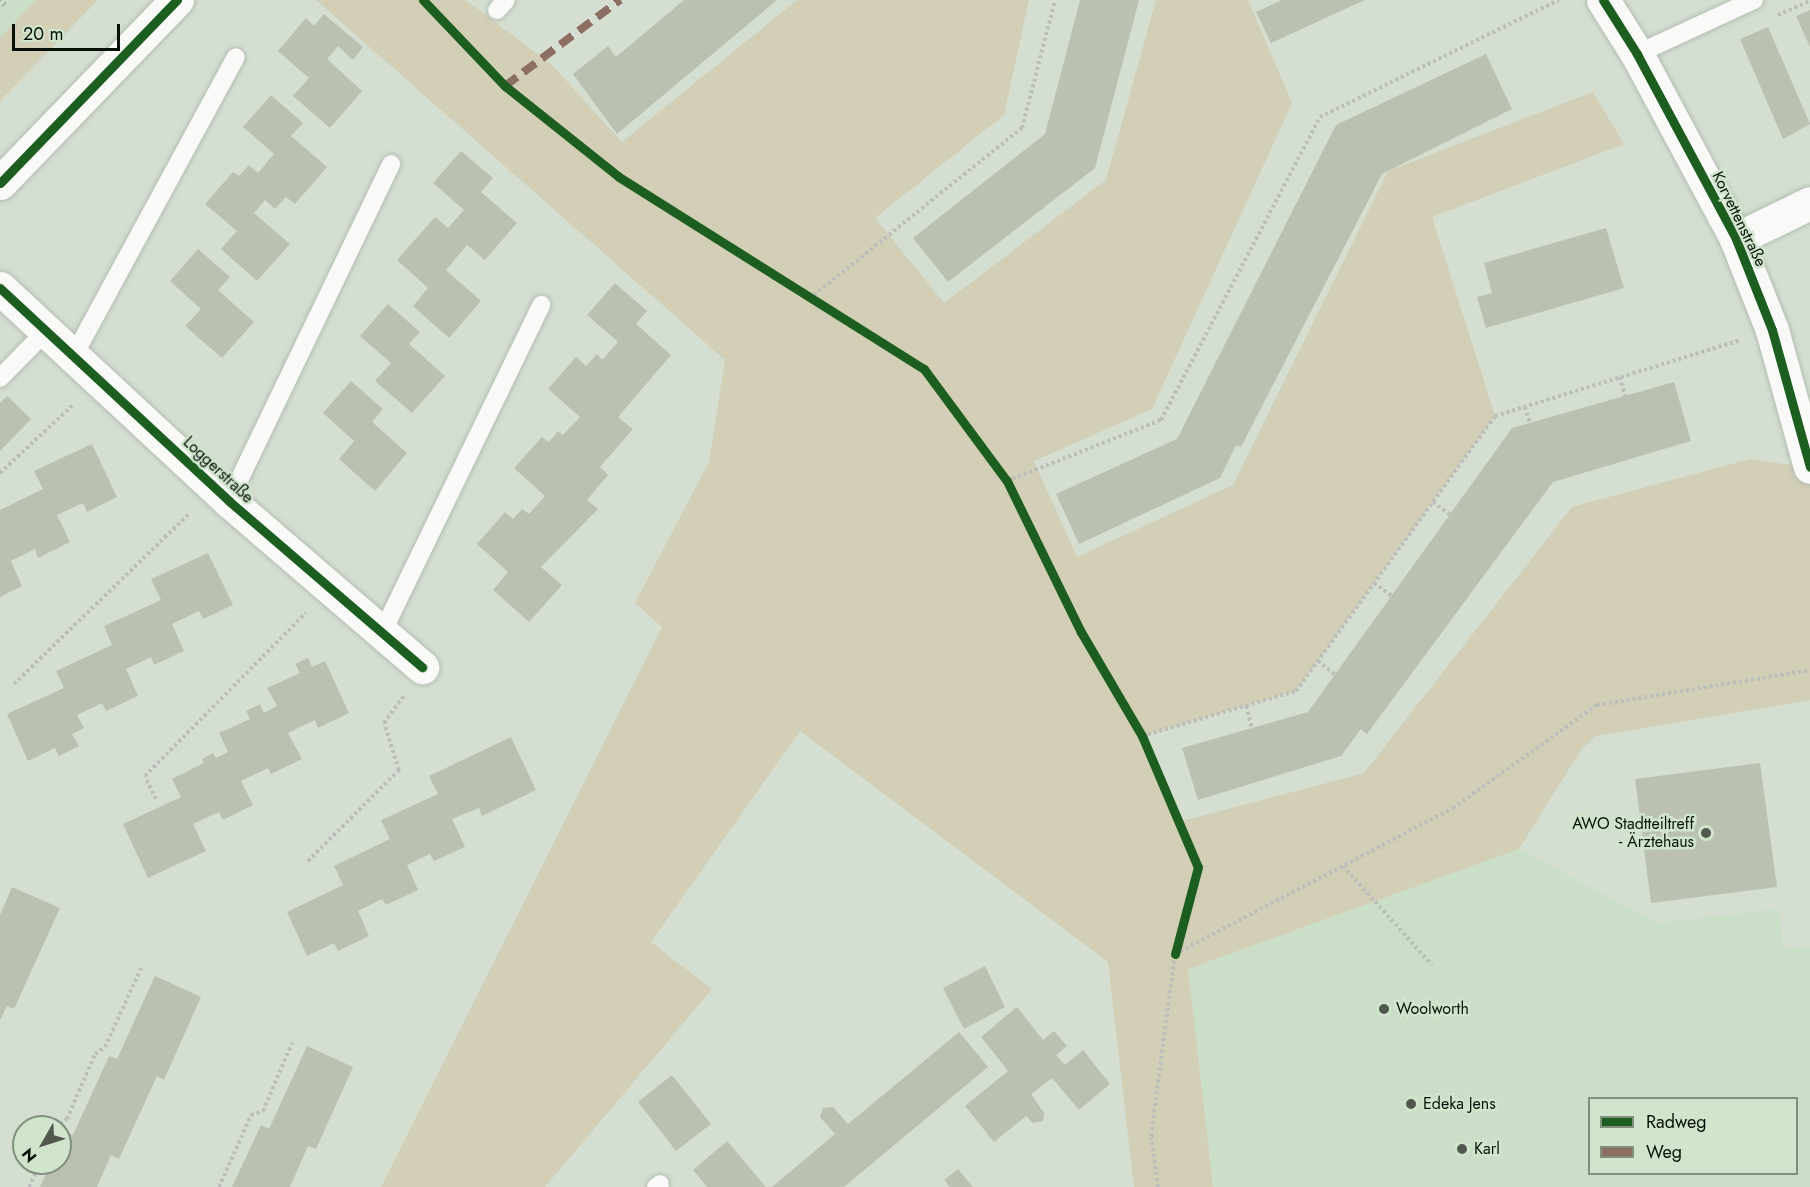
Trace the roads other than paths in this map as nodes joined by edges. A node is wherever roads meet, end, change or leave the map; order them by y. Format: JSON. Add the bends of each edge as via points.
{"nodes":[{"id":1,"x":177,"y":0,"type":"edge"},
{"id":2,"x":1603,"y":0,"type":"edge"},
{"id":3,"x":1754,"y":0,"type":"edge"},
{"id":4,"x":1637,"y":54,"type":"junction"},
{"id":5,"x":236,"y":57,"type":"dead end"},
{"id":6,"x":391,"y":164,"type":"dead end"},
{"id":7,"x":0,"y":183,"type":"edge"},
{"id":8,"x":1810,"y":203,"type":"edge"},
{"id":9,"x":1736,"y":238,"type":"junction"},
{"id":10,"x":0,"y":288,"type":"edge"},
{"id":11,"x":541,"y":306,"type":"dead end"},
{"id":12,"x":46,"y":331,"type":"junction"},
{"id":13,"x":73,"y":357,"type":"junction"},
{"id":14,"x":0,"y":378,"type":"edge"},
{"id":15,"x":1810,"y":467,"type":"edge"},
{"id":16,"x":222,"y":495,"type":"junction"},
{"id":17,"x":382,"y":633,"type":"junction"},
{"id":18,"x":422,"y":667,"type":"road end"}],
"edges":[{"from":1,"to":7,"type":"street"},
{"from":2,"to":4,"type":"street","name":"Korvettenstraße"},
{"from":3,"to":4,"type":"lane"},
{"from":4,"to":9,"type":"street","name":"Korvettenstraße"},
{"from":5,"to":13,"type":"lane"},
{"from":6,"to":16,"type":"lane"},
{"from":8,"to":9,"type":"street"},
{"from":9,"to":15,"type":"street","name":"Korvettenstraße","via":[[1772,330]]},
{"from":10,"to":12,"type":"street","name":"Loggerstraße"},
{"from":11,"to":17,"type":"lane"},
{"from":12,"to":13,"type":"street","name":"Loggerstraße"},
{"from":12,"to":14,"type":"lane"},
{"from":13,"to":16,"type":"street","name":"Loggerstraße"},
{"from":16,"to":17,"type":"street","name":"Loggerstraße"},
{"from":17,"to":18,"type":"street","name":"Loggerstraße"}]}
